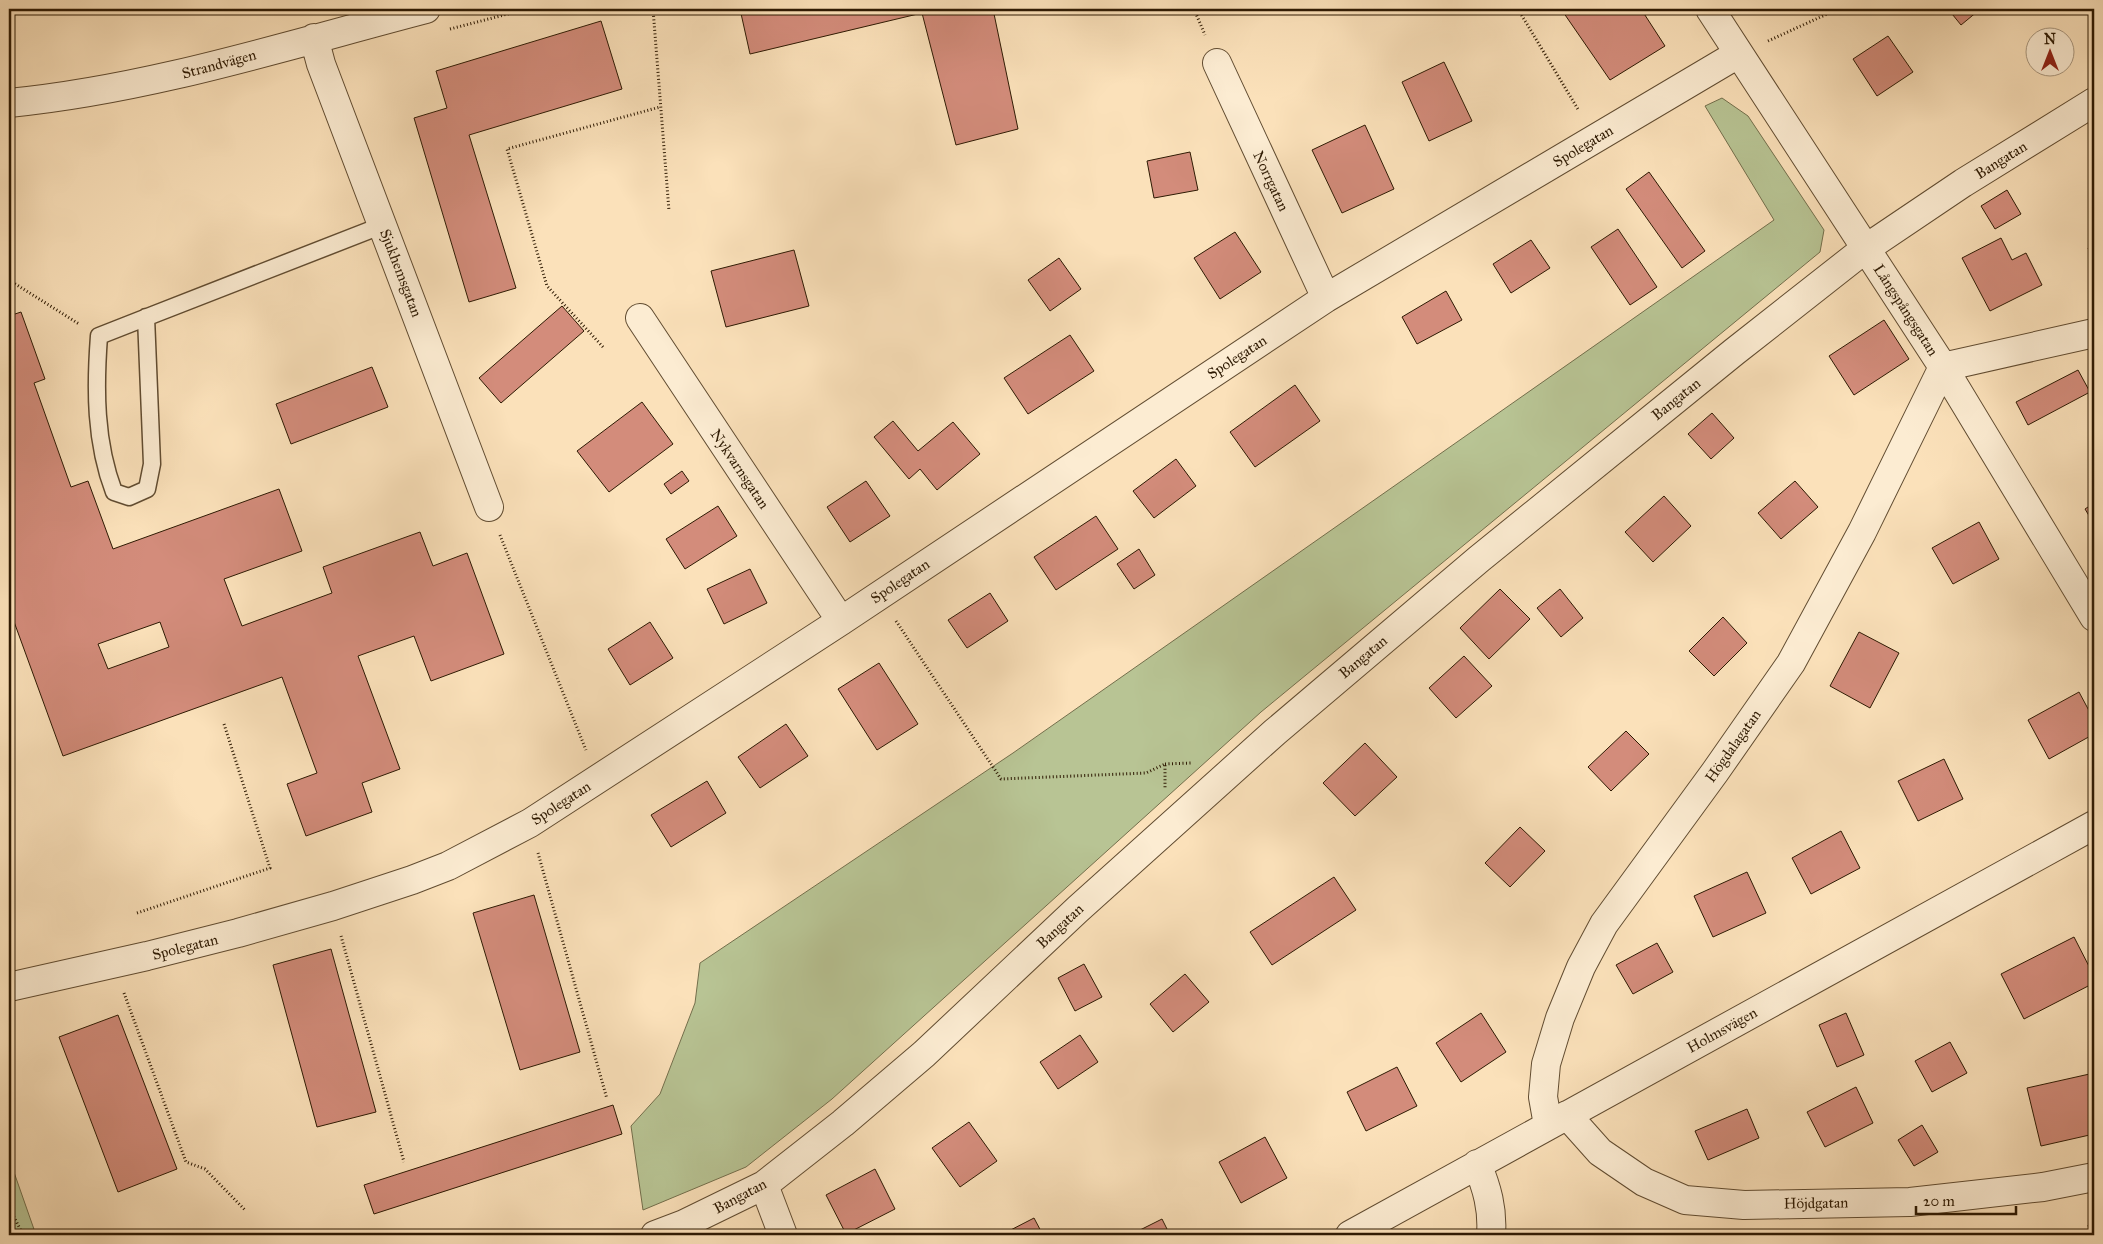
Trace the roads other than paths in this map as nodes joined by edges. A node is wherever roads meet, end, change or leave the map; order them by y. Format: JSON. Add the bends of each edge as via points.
{"nodes":[{"id":1,"x":426,"y":9,"type":"edge"},
{"id":2,"x":1710,"y":9,"type":"edge"},
{"id":3,"x":314,"y":38,"type":"junction"},
{"id":4,"x":1738,"y":54,"type":"junction"},
{"id":5,"x":1217,"y":63,"type":"dead end"},
{"id":6,"x":2094,"y":102,"type":"edge"},
{"id":7,"x":9,"y":103,"type":"edge"},
{"id":8,"x":383,"y":225,"type":"junction"},
{"id":9,"x":1865,"y":249,"type":"junction"},
{"id":10,"x":1326,"y":298,"type":"junction"},
{"id":11,"x":146,"y":317,"type":"junction"},
{"id":12,"x":640,"y":318,"type":"dead end"},
{"id":13,"x":2094,"y":333,"type":"edge"},
{"id":14,"x":1943,"y":367,"type":"junction"},
{"id":15,"x":489,"y":507,"type":"road end"},
{"id":16,"x":2094,"y":617,"type":"edge"},
{"id":17,"x":841,"y":620,"type":"junction"},
{"id":18,"x":2094,"y":825,"type":"edge"},
{"id":19,"x":9,"y":987,"type":"edge"},
{"id":20,"x":1558,"y":1120,"type":"junction"},
{"id":21,"x":1477,"y":1164,"type":"junction"},
{"id":22,"x":2094,"y":1177,"type":"edge"},
{"id":23,"x":764,"y":1185,"type":"junction"},
{"id":24,"x":655,"y":1235,"type":"edge"},
{"id":25,"x":783,"y":1235,"type":"edge"},
{"id":26,"x":1350,"y":1235,"type":"edge"},
{"id":27,"x":1491,"y":1235,"type":"edge"}],
"edges":[{"from":1,"to":3,"type":"street","name":"Strandvägen"},
{"from":2,"to":4,"type":"street","name":"Långspångsgatan"},
{"from":3,"to":7,"type":"street","name":"Strandvägen","via":[[164,78],[102,91]]},
{"from":3,"to":8,"type":"street","name":"Sjukhemsgatan"},
{"from":4,"to":9,"type":"street","name":"Långspångsgatan"},
{"from":4,"to":10,"type":"street","name":"Spolegatan"},
{"from":5,"to":10,"type":"street","name":"Norrgatan"},
{"from":6,"to":9,"type":"street","name":"Bangatan","via":[[1963,183]]},
{"from":8,"to":11,"type":"lane"},
{"from":8,"to":15,"type":"street","name":"Sjukhemsgatan"},
{"from":9,"to":14,"type":"street","name":"Långspångsgatan"},
{"from":9,"to":23,"type":"street","name":"Bangatan","via":[[1479,559],[1275,732],[1078,909],[924,1054]]},
{"from":10,"to":17,"type":"street","name":"Spolegatan"},
{"from":11,"to":11,"type":"lane","via":[[152,464],[147,490],[129,497],[114,492],[105,468],[96,397],[99,336]]},
{"from":12,"to":17,"type":"street","name":"Nykvarnsgatan"},
{"from":13,"to":14,"type":"street"},
{"from":14,"to":16,"type":"street","name":"Långspångsgatan"},
{"from":14,"to":20,"type":"street","name":"Högdalagatan","via":[[1862,532],[1791,663],[1604,924],[1581,967],[1546,1064],[1543,1096]]},
{"from":17,"to":19,"type":"street","name":"Spolegatan","via":[[530,823],[448,866],[332,906],[238,933]]},
{"from":18,"to":20,"type":"street","name":"Holmsvägen"},
{"from":20,"to":21,"type":"street","name":"Holmsvägen"},
{"from":20,"to":22,"type":"street","name":"Höjdgatan","via":[[1644,1182],[1685,1200],[1744,1205],[1910,1202],[2043,1187]]},
{"from":21,"to":26,"type":"street","name":"Holmsvägen"},
{"from":21,"to":27,"type":"street","via":[[1488,1191]]},
{"from":23,"to":24,"type":"street","name":"Bangatan"},
{"from":23,"to":25,"type":"street"}]}
